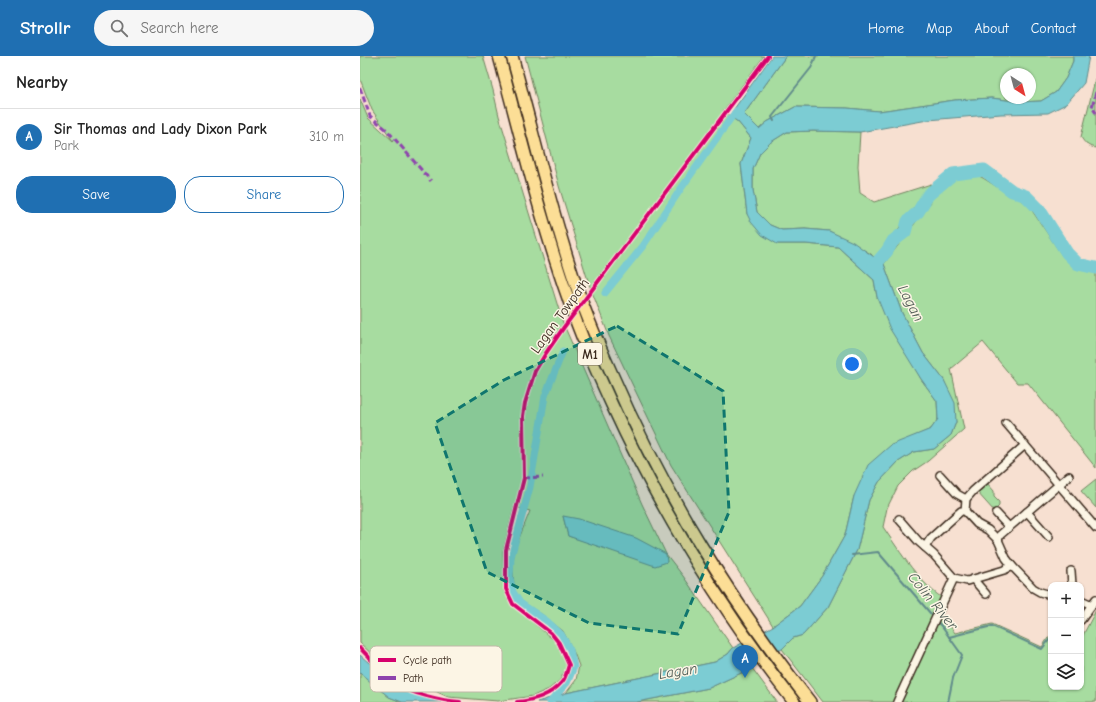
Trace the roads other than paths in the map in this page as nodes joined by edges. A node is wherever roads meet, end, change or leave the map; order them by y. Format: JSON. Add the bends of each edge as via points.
{"nodes":[{"id":1,"x":499,"y":56,"type":"edge"},
{"id":2,"x":512,"y":56,"type":"edge"},
{"id":3,"x":1006,"y":423,"type":"dead end"},
{"id":4,"x":1025,"y":445,"type":"junction"},
{"id":5,"x":940,"y":475,"type":"dead end"},
{"id":6,"x":1069,"y":476,"type":"dead end"},
{"id":7,"x":1059,"y":485,"type":"junction"},
{"id":8,"x":966,"y":500,"type":"junction"},
{"id":9,"x":965,"y":511,"type":"junction"},
{"id":10,"x":1027,"y":512,"type":"junction"},
{"id":11,"x":996,"y":513,"type":"dead end"},
{"id":12,"x":899,"y":519,"type":"dead end"},
{"id":13,"x":1010,"y":527,"type":"junction"},
{"id":14,"x":1096,"y":528,"type":"edge"},
{"id":15,"x":1049,"y":537,"type":"dead end"},
{"id":16,"x":998,"y":540,"type":"junction"},
{"id":17,"x":925,"y":547,"type":"junction"},
{"id":18,"x":1012,"y":566,"type":"junction"},
{"id":19,"x":1071,"y":571,"type":"dead end"},
{"id":20,"x":954,"y":578,"type":"junction"},
{"id":21,"x":973,"y":579,"type":"junction"},
{"id":22,"x":1072,"y":582,"type":"edge"},
{"id":23,"x":986,"y":594,"type":"dead end"},
{"id":24,"x":1048,"y":594,"type":"edge"},
{"id":25,"x":1084,"y":600,"type":"edge"},
{"id":26,"x":1094,"y":602,"type":"edge"},
{"id":27,"x":1082,"y":618,"type":"edge"},
{"id":28,"x":794,"y":702,"type":"edge"},
{"id":29,"x":810,"y":702,"type":"edge"},
{"id":30,"x":897,"y":702,"type":"edge"}],
"edges":[{"from":1,"to":28,"type":"highway","number":"M1","via":[[568,301],[623,429],[690,554],[738,629]]},
{"from":2,"to":29,"type":"highway","number":"M1","via":[[567,256],[623,400],[660,476],[707,557],[749,621]]},
{"from":3,"to":4,"type":"lane"},
{"from":4,"to":7,"type":"lane"},
{"from":4,"to":8,"type":"lane"},
{"from":5,"to":8,"type":"lane"},
{"from":6,"to":7,"type":"lane"},
{"from":7,"to":10,"type":"lane"},
{"from":7,"to":14,"type":"lane"},
{"from":8,"to":9,"type":"lane"},
{"from":9,"to":16,"type":"lane"},
{"from":9,"to":17,"type":"lane","via":[[931,538]]},
{"from":10,"to":13,"type":"lane"},
{"from":10,"to":15,"type":"lane"},
{"from":11,"to":13,"type":"lane"},
{"from":12,"to":17,"type":"lane"},
{"from":13,"to":16,"type":"lane"},
{"from":16,"to":18,"type":"lane"},
{"from":17,"to":20,"type":"lane"},
{"from":18,"to":21,"type":"lane"},
{"from":18,"to":24,"type":"lane","via":[[1033,588]]},
{"from":19,"to":22,"type":"lane"},
{"from":20,"to":21,"type":"lane","via":[[967,581]]},
{"from":20,"to":30,"type":"lane"},
{"from":21,"to":23,"type":"lane"},
{"from":25,"to":26,"type":"lane"},
{"from":26,"to":27,"type":"lane"}]}
